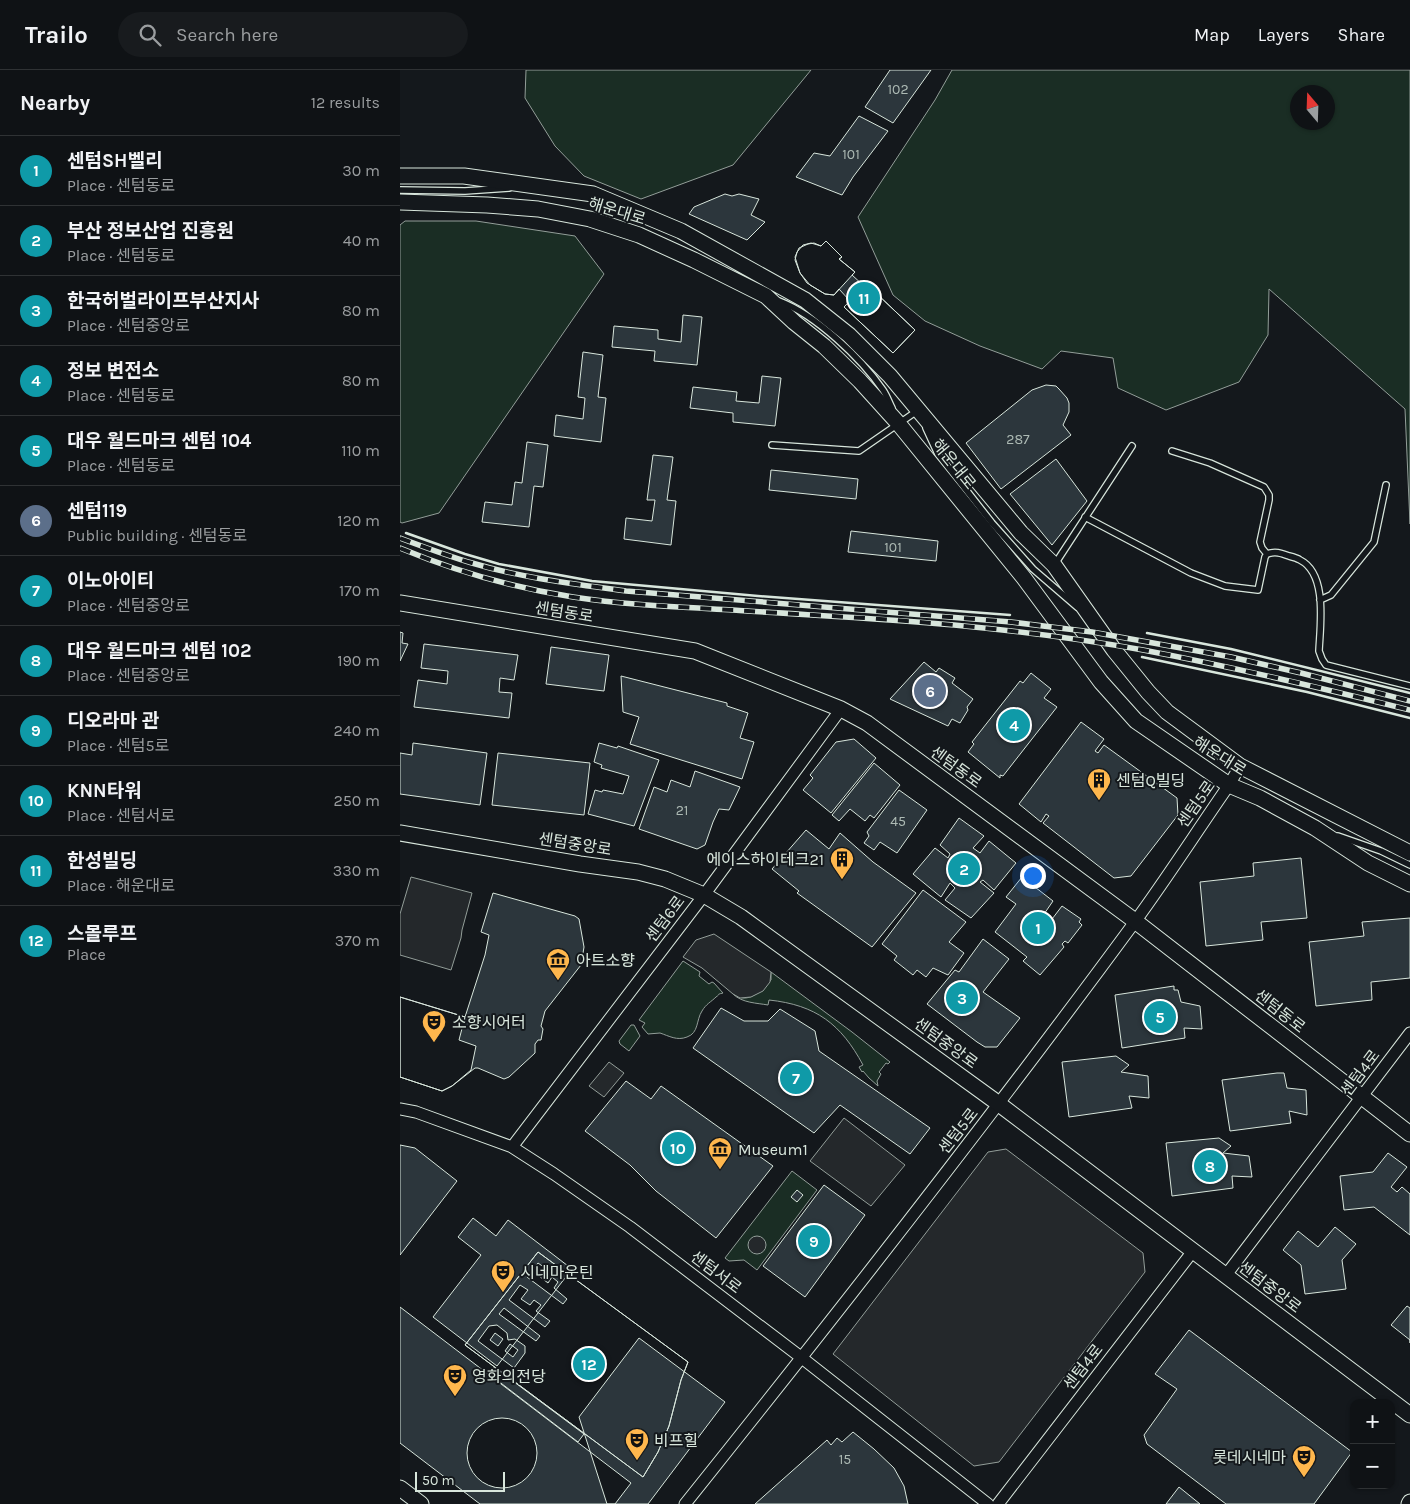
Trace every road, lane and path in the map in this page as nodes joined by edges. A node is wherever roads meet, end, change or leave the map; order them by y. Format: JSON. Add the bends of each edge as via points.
{"nodes":[{"id":1,"x":400,"y":176,"type":"edge"},
{"id":2,"x":544,"y":187,"type":"junction"},
{"id":3,"x":402,"y":199,"type":"edge"},
{"id":4,"x":918,"y":410,"type":"junction"},
{"id":5,"x":898,"y":423,"type":"junction"},
{"id":6,"x":772,"y":445,"type":"dead end"},
{"id":7,"x":1132,"y":446,"type":"dead end"},
{"id":8,"x":1172,"y":451,"type":"dead end"},
{"id":9,"x":1386,"y":485,"type":"dead end"},
{"id":10,"x":1085,"y":517,"type":"junction"},
{"id":11,"x":1267,"y":554,"type":"junction"},
{"id":12,"x":1054,"y":566,"type":"junction"},
{"id":13,"x":1320,"y":600,"type":"junction"},
{"id":14,"x":400,"y":603,"type":"edge"},
{"id":15,"x":1095,"y":624,"type":"junction"},
{"id":16,"x":1410,"y":686,"type":"edge"},
{"id":17,"x":841,"y":709,"type":"junction"},
{"id":18,"x":1240,"y":766,"type":"junction"},
{"id":19,"x":1229,"y":785,"type":"junction"},
{"id":20,"x":1315,"y":828,"type":"junction"},
{"id":21,"x":400,"y":833,"type":"edge"},
{"id":22,"x":1410,"y":853,"type":"edge"},
{"id":23,"x":1410,"y":865,"type":"edge"},
{"id":24,"x":1410,"y":884,"type":"edge"},
{"id":25,"x":704,"y":895,"type":"junction"},
{"id":26,"x":1135,"y":921,"type":"junction"},
{"id":27,"x":1410,"y":1033,"type":"edge"},
{"id":28,"x":1362,"y":1098,"type":"junction"},
{"id":29,"x":999,"y":1104,"type":"junction"},
{"id":30,"x":400,"y":1109,"type":"edge"},
{"id":31,"x":1410,"y":1134,"type":"edge"},
{"id":32,"x":512,"y":1147,"type":"junction"},
{"id":33,"x":1193,"y":1251,"type":"junction"},
{"id":34,"x":1226,"y":1275,"type":"junction"},
{"id":35,"x":802,"y":1358,"type":"junction"},
{"id":36,"x":1410,"y":1415,"type":"edge"},
{"id":37,"x":400,"y":1488,"type":"edge"},
{"id":38,"x":421,"y":1504,"type":"edge"},
{"id":39,"x":686,"y":1504,"type":"edge"},
{"id":40,"x":988,"y":1504,"type":"edge"},
{"id":41,"x":998,"y":1504,"type":"edge"}],
"edges":[{"from":1,"to":2,"type":"main road","name":"해운대로","via":[[464,176]]},
{"from":2,"to":3,"type":"lane","via":[[464,191]]},
{"from":2,"to":4,"type":"main road","name":"해운대로","via":[[593,194],[648,216],[805,300],[884,369]]},
{"from":3,"to":5,"type":"main road","name":"해운대로","via":[[538,209],[590,219],[639,235],[766,296],[824,346]]},
{"from":4,"to":5,"type":"lane"},
{"from":4,"to":12,"type":"main road","name":"해운대로"},
{"from":4,"to":15,"type":"lane","via":[[938,454],[992,523],[1033,569]]},
{"from":5,"to":6,"type":"lane","via":[[859,451]]},
{"from":5,"to":19,"type":"main road","name":"해운대로","via":[[1136,722]]},
{"from":7,"to":10,"type":"lane"},
{"from":8,"to":11,"type":"lane","via":[[1210,463],[1264,487],[1269,500],[1260,542]]},
{"from":9,"to":13,"type":"lane","via":[[1374,542],[1331,595]]},
{"from":10,"to":11,"type":"lane","via":[[1191,573],[1225,586],[1258,590]]},
{"from":10,"to":12,"type":"lane"},
{"from":11,"to":13,"type":"lane","via":[[1276,552],[1300,559],[1308,565],[1320,590]]},
{"from":12,"to":15,"type":"main road","name":"해운대로"},
{"from":13,"to":16,"type":"lane","via":[[1319,651],[1326,665]]},
{"from":14,"to":17,"type":"main road","name":"센텀동로","via":[[694,651]]},
{"from":15,"to":18,"type":"main road","name":"해운대로","via":[[1167,712]]},
{"from":17,"to":25,"type":"street","name":"센텀6로"},
{"from":17,"to":26,"type":"main road","name":"센텀동로","via":[[867,723]]},
{"from":18,"to":19,"type":"street","name":"센텀5로"},
{"from":18,"to":22,"type":"main road","name":"해운대로"},
{"from":19,"to":20,"type":"main road","name":"해운대로"},
{"from":19,"to":26,"type":"street","name":"센텀5로"},
{"from":20,"to":23,"type":"lane","via":[[1381,851]]},
{"from":20,"to":24,"type":"main road","name":"해운대로","via":[[1368,863]]},
{"from":21,"to":25,"type":"main road","name":"센텀중앙로","via":[[638,872]]},
{"from":25,"to":29,"type":"main road","name":"센텀중앙로","via":[[741,917]]},
{"from":25,"to":32,"type":"street","name":"센텀6로"},
{"from":26,"to":28,"type":"main road","name":"센텀동로"},
{"from":26,"to":29,"type":"street","name":"센텀5로"},
{"from":27,"to":28,"type":"street","name":"센텀4로"},
{"from":28,"to":31,"type":"main road","name":"센텀동로"},
{"from":28,"to":34,"type":"street","name":"센텀4로"},
{"from":29,"to":33,"type":"main road","name":"센텀중앙로"},
{"from":29,"to":35,"type":"street","name":"센텀5로"},
{"from":30,"to":32,"type":"street","name":"센텀서로"},
{"from":32,"to":35,"type":"street","name":"센텀서로","via":[[630,1227]]},
{"from":33,"to":34,"type":"main road","name":"센텀중앙로"},
{"from":33,"to":41,"type":"street","name":"센텀4로"},
{"from":34,"to":36,"type":"main road","name":"센텀중앙로"},
{"from":35,"to":39,"type":"street","name":"센텀5로"},
{"from":35,"to":40,"type":"street","name":"센텀서로"},
{"from":37,"to":38,"type":"main road"}]}
